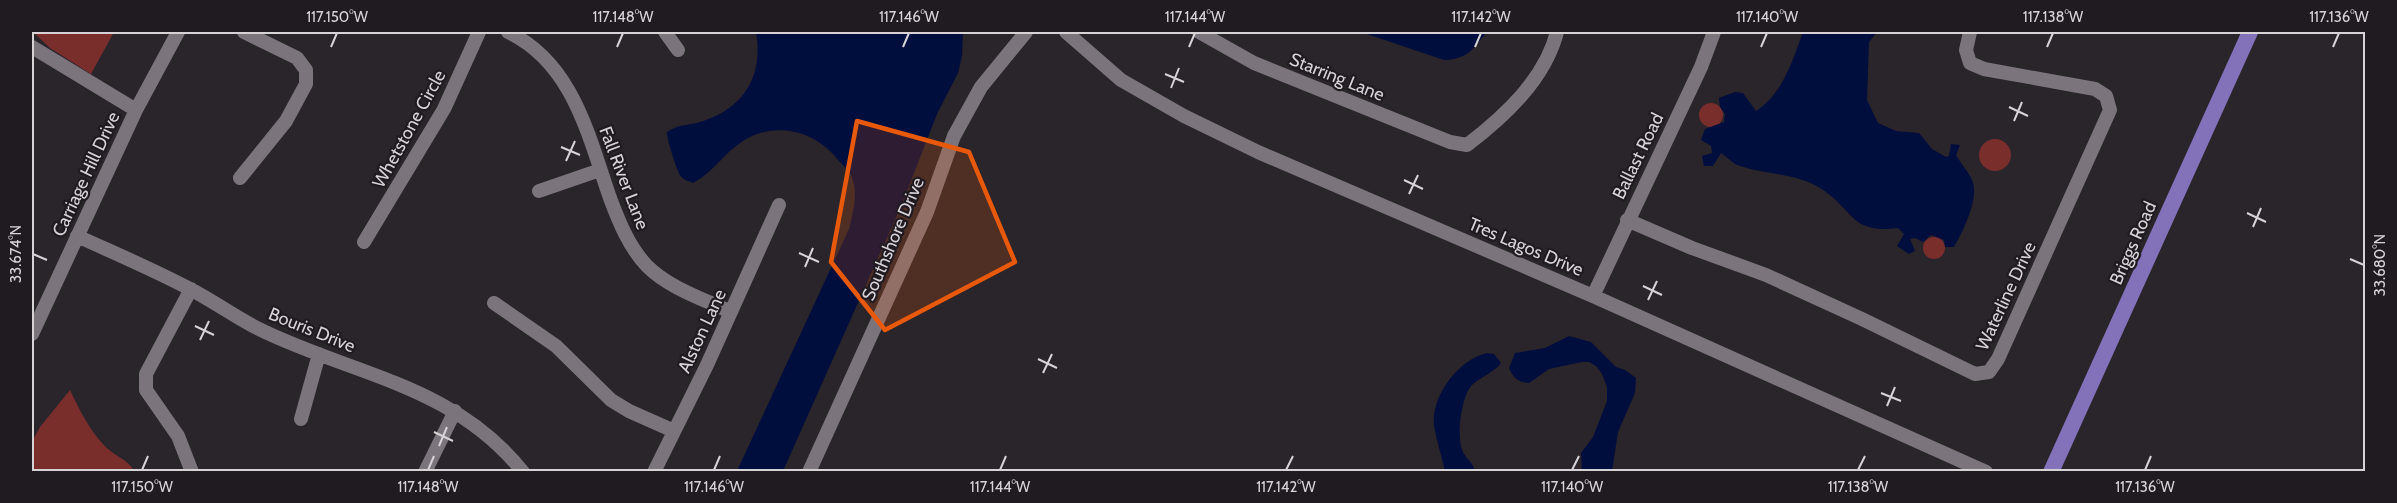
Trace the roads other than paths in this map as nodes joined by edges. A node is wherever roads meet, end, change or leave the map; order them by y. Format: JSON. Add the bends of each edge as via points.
{"nodes":[{"id":1,"x":178,"y":32,"type":"edge"},
{"id":2,"x":244,"y":32,"type":"edge"},
{"id":3,"x":479,"y":32,"type":"edge"},
{"id":4,"x":508,"y":32,"type":"edge"},
{"id":5,"x":665,"y":32,"type":"edge"},
{"id":6,"x":1026,"y":32,"type":"edge"},
{"id":7,"x":1066,"y":32,"type":"edge"},
{"id":8,"x":1199,"y":32,"type":"edge"},
{"id":9,"x":1557,"y":32,"type":"edge"},
{"id":10,"x":1714,"y":32,"type":"edge"},
{"id":11,"x":1970,"y":32,"type":"edge"},
{"id":12,"x":2250,"y":32,"type":"edge"},
{"id":13,"x":32,"y":46,"type":"edge"},
{"id":14,"x":678,"y":50,"type":"dead end"},
{"id":15,"x":136,"y":110,"type":"junction"},
{"id":16,"x":600,"y":170,"type":"junction"},
{"id":17,"x":240,"y":178,"type":"dead end"},
{"id":18,"x":539,"y":191,"type":"dead end"},
{"id":19,"x":780,"y":205,"type":"dead end"},
{"id":20,"x":1627,"y":220,"type":"junction"},
{"id":21,"x":77,"y":236,"type":"junction"},
{"id":22,"x":364,"y":242,"type":"dead end"},
{"id":23,"x":191,"y":289,"type":"junction"},
{"id":24,"x":1593,"y":296,"type":"junction"},
{"id":25,"x":494,"y":303,"type":"dead end"},
{"id":26,"x":731,"y":312,"type":"junction"},
{"id":27,"x":32,"y":334,"type":"edge"},
{"id":28,"x":319,"y":354,"type":"junction"},
{"id":29,"x":455,"y":411,"type":"junction"},
{"id":30,"x":301,"y":419,"type":"dead end"},
{"id":31,"x":674,"y":431,"type":"junction"},
{"id":32,"x":192,"y":471,"type":"edge"},
{"id":33,"x":426,"y":471,"type":"edge"},
{"id":34,"x":523,"y":471,"type":"edge"},
{"id":35,"x":654,"y":471,"type":"edge"},
{"id":36,"x":809,"y":471,"type":"edge"},
{"id":37,"x":1986,"y":471,"type":"edge"},
{"id":38,"x":2051,"y":471,"type":"edge"}],
"edges":[{"from":1,"to":15,"type":"street","name":"Carriage Hill Drive"},
{"from":2,"to":17,"type":"street","via":[[297,58],[306,70],[306,84],[286,122]]},
{"from":3,"to":22,"type":"street","name":"Whetstone Circle","via":[[444,109]]},
{"from":4,"to":16,"type":"street","name":"Fall River Lane","via":[[532,45],[564,80]]},
{"from":5,"to":14,"type":"street"},
{"from":6,"to":36,"type":"street","name":"Southshore Drive","via":[[981,87],[954,136],[927,212]]},
{"from":7,"to":24,"type":"street","name":"Tres Lagos Drive","via":[[1121,80],[1184,116],[1258,152]]},
{"from":8,"to":9,"type":"street","name":"Starring Lane","via":[[1254,63],[1450,142],[1467,145],[1527,89],[1542,69]]},
{"from":10,"to":20,"type":"street","name":"Ballast Road"},
{"from":11,"to":20,"type":"street","name":"Waterline Drive","via":[[1966,50],[1970,63],[1983,69],[2095,89],[2106,96],[2110,110],[1989,372],[1975,374],[1766,275]]},
{"from":12,"to":38,"type":"main road","name":"Briggs Road"},
{"from":13,"to":15,"type":"street"},
{"from":15,"to":21,"type":"street","name":"Carriage Hill Drive"},
{"from":16,"to":18,"type":"street"},
{"from":16,"to":26,"type":"street","name":"Fall River Lane","via":[[622,228],[648,267],[669,282]]},
{"from":19,"to":26,"type":"street","name":"Alston Lane"},
{"from":20,"to":24,"type":"street","name":"Ballast Road"},
{"from":21,"to":23,"type":"street","name":"Bouris Drive"},
{"from":21,"to":27,"type":"street","name":"Carriage Hill Drive"},
{"from":23,"to":28,"type":"street","name":"Bouris Drive","via":[[259,329]]},
{"from":23,"to":32,"type":"street","via":[[146,374],[146,390],[178,436]]},
{"from":24,"to":37,"type":"street","name":"Tres Lagos Drive"},
{"from":25,"to":31,"type":"street","via":[[556,346],[610,399]]},
{"from":26,"to":31,"type":"street","name":"Alston Lane"},
{"from":28,"to":29,"type":"street","name":"Bouris Drive","via":[[396,382]]},
{"from":28,"to":30,"type":"street"},
{"from":29,"to":33,"type":"street"},
{"from":29,"to":34,"type":"street","name":"Bouris Drive","via":[[488,434]]},
{"from":31,"to":35,"type":"street","name":"Alston Lane"}]}
